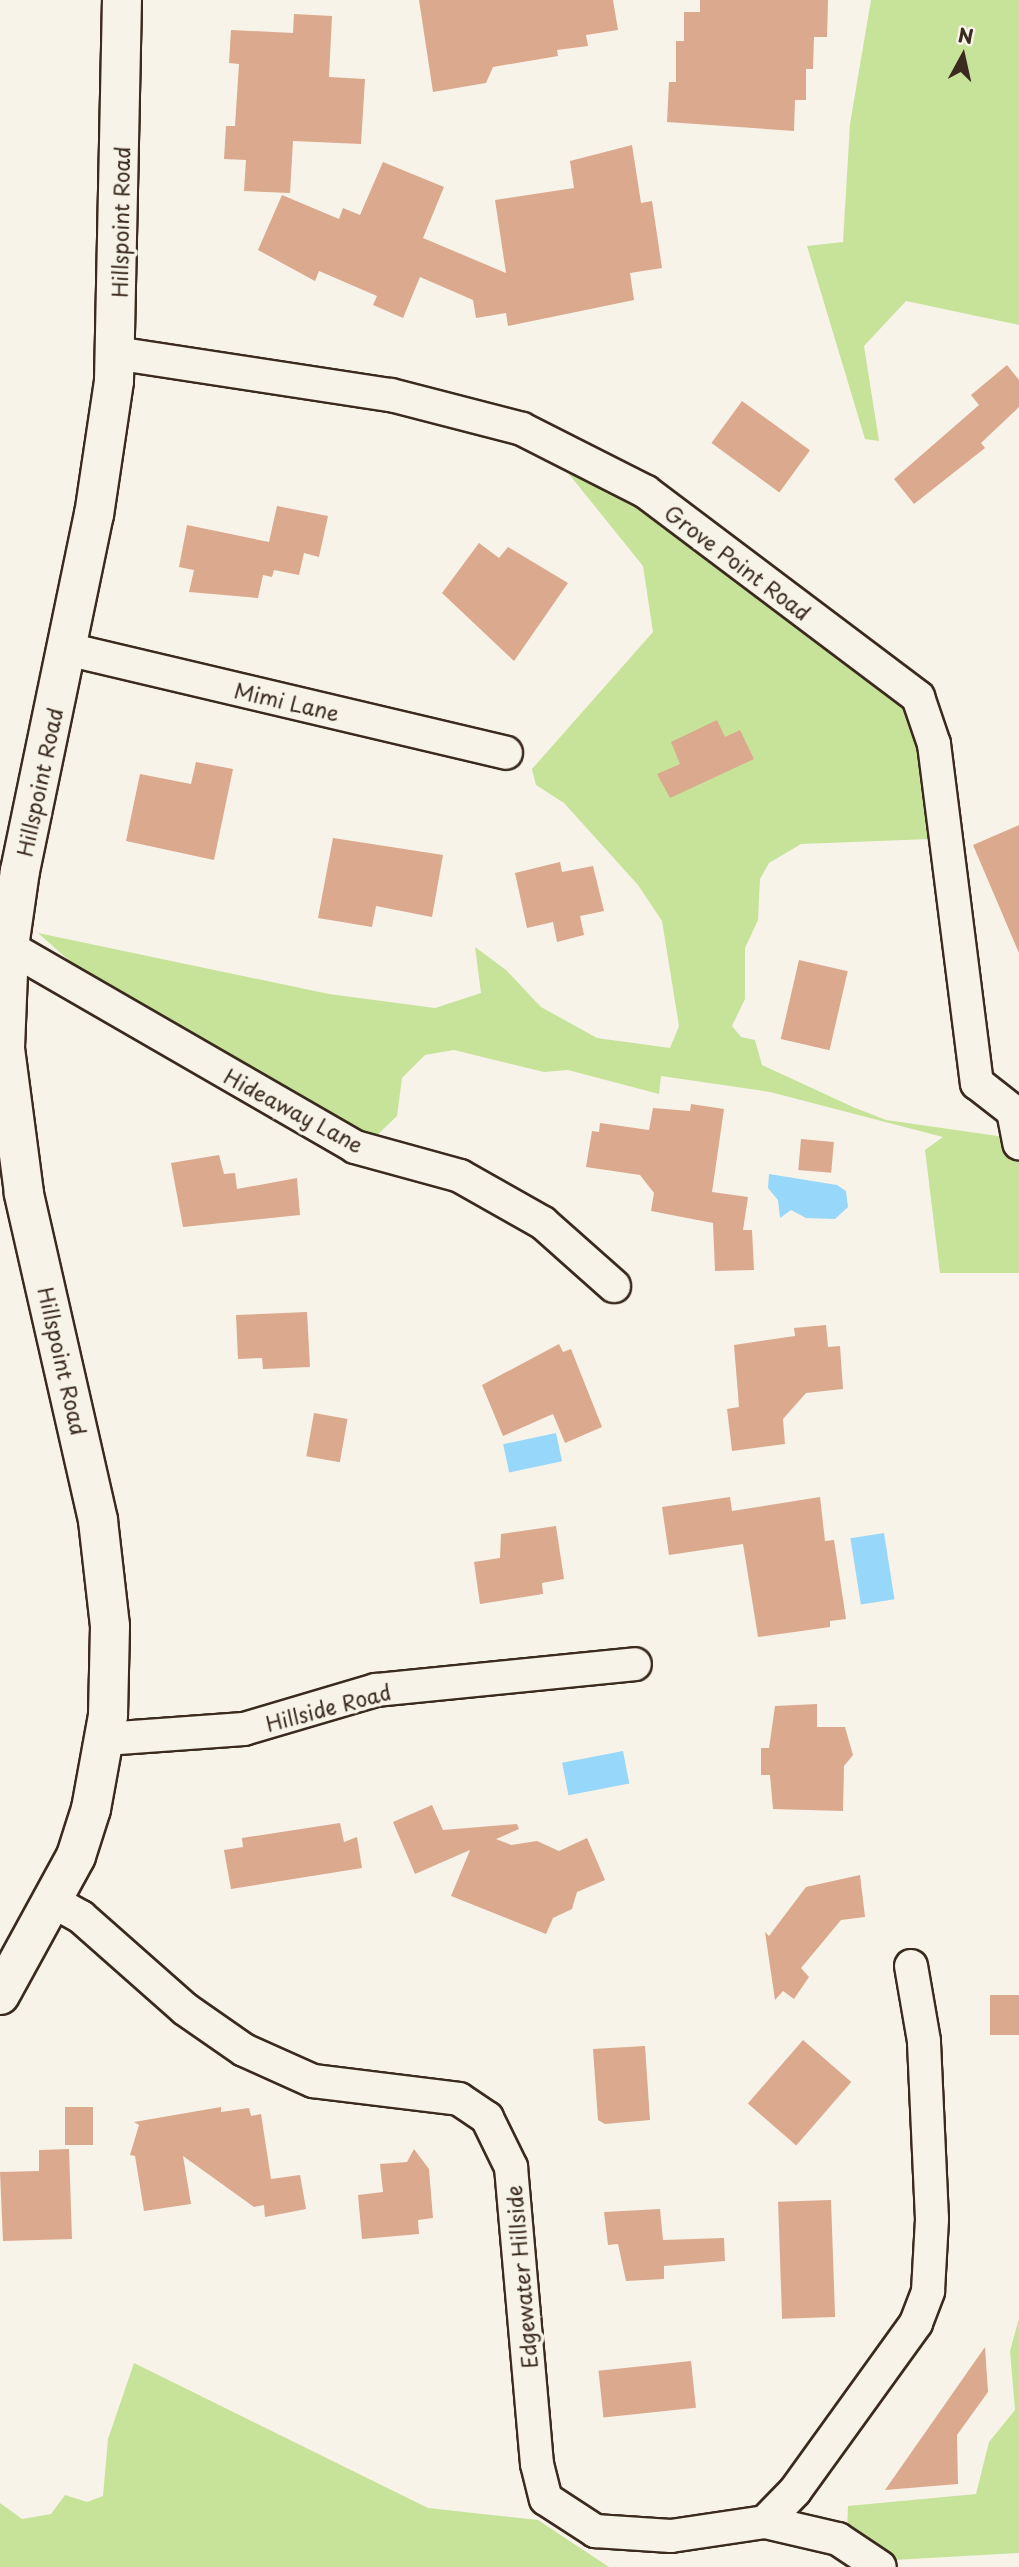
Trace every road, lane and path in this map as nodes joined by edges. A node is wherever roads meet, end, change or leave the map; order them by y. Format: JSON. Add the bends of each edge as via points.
{"nodes":[{"id":1,"x":122,"y":0,"type":"edge"},
{"id":2,"x":116,"y":353,"type":"junction"},
{"id":3,"x":67,"y":649,"type":"junction"},
{"id":4,"x":506,"y":753,"type":"dead end"},
{"id":5,"x":4,"y":947,"type":"edge"},
{"id":6,"x":1016,"y":1110,"type":"edge"},
{"id":7,"x":1019,"y":1143,"type":"edge"},
{"id":8,"x":614,"y":1286,"type":"dead end"},
{"id":9,"x":635,"y":1664,"type":"dead end"},
{"id":10,"x":105,"y":1739,"type":"junction"},
{"id":11,"x":54,"y":1902,"type":"junction"},
{"id":12,"x":911,"y":1966,"type":"dead end"},
{"id":13,"x":0,"y":1995,"type":"edge"},
{"id":14,"x":765,"y":2522,"type":"junction"},
{"id":15,"x":880,"y":2567,"type":"edge"}],
"edges":[{"from":1,"to":2,"type":"street","name":"Hillspoint Road"},
{"from":2,"to":3,"type":"street","name":"Hillspoint Road","via":[[105,449]]},
{"from":2,"to":6,"type":"street","name":"Grove Point Road","via":[[391,395],[522,429],[646,492],[918,697],[934,744],[977,1083]]},
{"from":3,"to":4,"type":"street","name":"Mimi Lane"},
{"from":3,"to":5,"type":"street","name":"Hillspoint Road"},
{"from":5,"to":8,"type":"street","name":"Hideaway Lane","via":[[355,1147],[477,1185],[543,1223]]},
{"from":5,"to":10,"type":"street","name":"Hillspoint Road","via":[[5,1048],[17,1160],[88,1468],[106,1574],[110,1626]]},
{"from":6,"to":7,"type":"street"},
{"from":9,"to":10,"type":"street","name":"Hillside Road","via":[[376,1690],[244,1729]]},
{"from":10,"to":11,"type":"street","name":"Hillspoint Road","via":[[91,1809]]},
{"from":11,"to":13,"type":"street","name":"Hillspoint Road"},
{"from":11,"to":14,"type":"street","name":"Edgewater Hillside","via":[[81,1917],[185,2009],[244,2050],[313,2081],[459,2099],[487,2118],[511,2167],[537,2464],[546,2498],[595,2530],[671,2536]]},
{"from":12,"to":14,"type":"street","via":[[923,2041],[932,2219],[928,2291],[916,2323],[795,2491]]},
{"from":14,"to":15,"type":"street","name":"Edgewater Hillside","via":[[838,2539]]}]}
